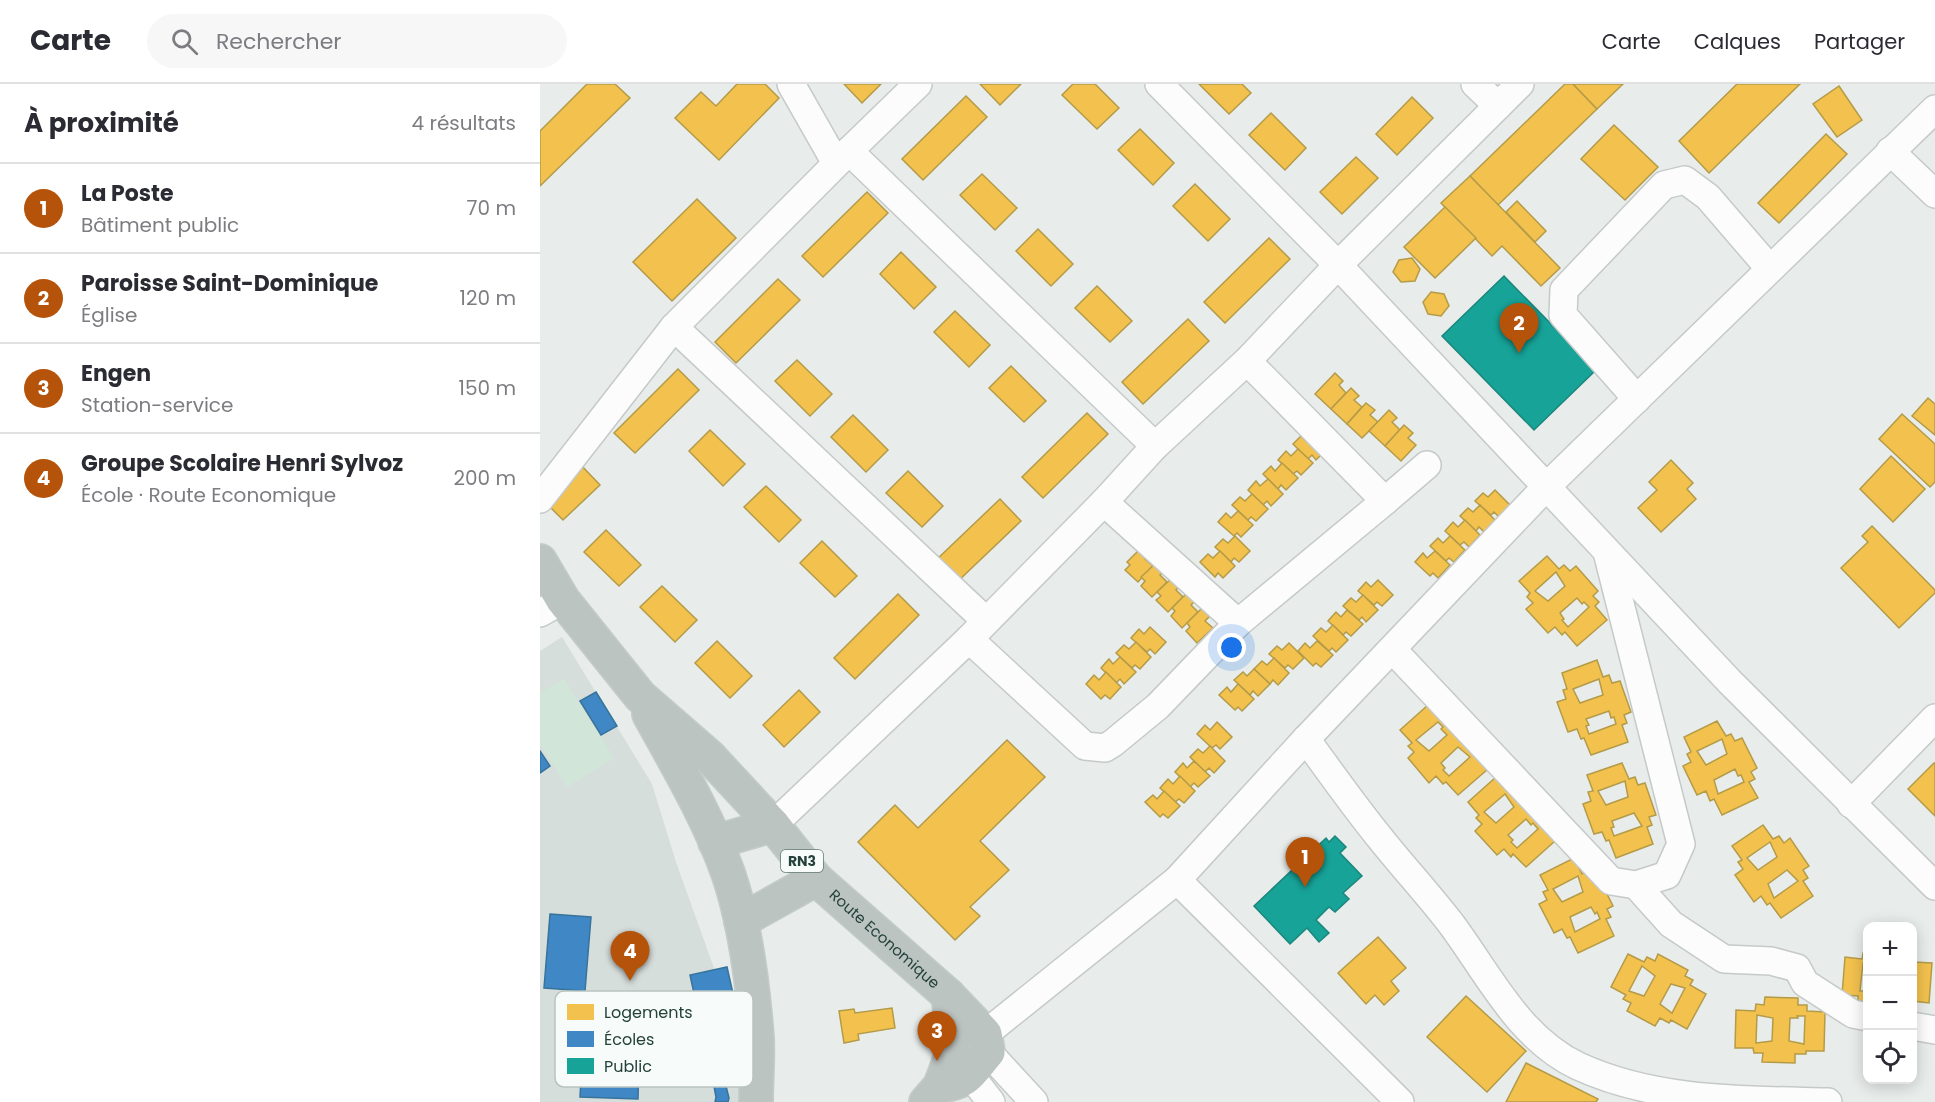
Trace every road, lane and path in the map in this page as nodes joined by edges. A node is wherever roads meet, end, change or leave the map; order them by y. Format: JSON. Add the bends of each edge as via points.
{"nodes":[{"id":1,"x":792,"y":84,"type":"edge"},
{"id":2,"x":918,"y":84,"type":"edge"},
{"id":3,"x":1159,"y":84,"type":"edge"},
{"id":4,"x":1475,"y":84,"type":"edge"},
{"id":5,"x":1520,"y":84,"type":"edge"},
{"id":6,"x":1498,"y":106,"type":"junction"},
{"id":7,"x":1935,"y":109,"type":"edge"},
{"id":8,"x":1890,"y":151,"type":"junction"},
{"id":9,"x":842,"y":157,"type":"junction"},
{"id":10,"x":1935,"y":194,"type":"edge"},
{"id":11,"x":1338,"y":266,"type":"junction"},
{"id":12,"x":1770,"y":269,"type":"junction"},
{"id":13,"x":674,"y":327,"type":"junction"},
{"id":14,"x":1247,"y":361,"type":"junction"},
{"id":15,"x":1636,"y":399,"type":"junction"},
{"id":16,"x":1155,"y":446,"type":"junction"},
{"id":17,"x":1428,"y":465,"type":"dead end"},
{"id":18,"x":1545,"y":488,"type":"junction"},
{"id":19,"x":540,"y":499,"type":"edge"},
{"id":20,"x":1385,"y":501,"type":"junction"},
{"id":21,"x":1104,"y":502,"type":"junction"},
{"id":22,"x":1607,"y":552,"type":"junction"},
{"id":23,"x":540,"y":561,"type":"edge"},
{"id":24,"x":551,"y":607,"type":"edge"},
{"id":25,"x":1238,"y":623,"type":"junction"},
{"id":26,"x":977,"y":630,"type":"junction"},
{"id":27,"x":1392,"y":649,"type":"junction"},
{"id":28,"x":640,"y":696,"type":"junction"},
{"id":29,"x":1935,"y":718,"type":"edge"},
{"id":30,"x":1306,"y":739,"type":"junction"},
{"id":31,"x":1851,"y":804,"type":"junction"},
{"id":32,"x":773,"y":825,"type":"junction"},
{"id":33,"x":715,"y":842,"type":"junction"},
{"id":34,"x":816,"y":879,"type":"junction"},
{"id":35,"x":1177,"y":880,"type":"junction"},
{"id":36,"x":1636,"y":885,"type":"junction"},
{"id":37,"x":1935,"y":886,"type":"edge"},
{"id":38,"x":741,"y":921,"type":"junction"},
{"id":39,"x":750,"y":991,"type":"edge"},
{"id":40,"x":948,"y":995,"type":"junction"},
{"id":41,"x":753,"y":1010,"type":"edge"},
{"id":42,"x":1863,"y":1016,"type":"edge"},
{"id":43,"x":1917,"y":1027,"type":"edge"},
{"id":44,"x":1935,"y":1030,"type":"edge"},
{"id":45,"x":962,"y":1070,"type":"edge"},
{"id":46,"x":756,"y":1102,"type":"edge"},
{"id":47,"x":991,"y":1102,"type":"edge"},
{"id":48,"x":1034,"y":1102,"type":"edge"},
{"id":49,"x":1400,"y":1102,"type":"edge"},
{"id":50,"x":1828,"y":1102,"type":"edge"}],
"edges":[{"from":1,"to":9,"type":"street"},
{"from":2,"to":9,"type":"street"},
{"from":3,"to":11,"type":"street"},
{"from":4,"to":6,"type":"street"},
{"from":5,"to":6,"type":"street"},
{"from":6,"to":11,"type":"street"},
{"from":7,"to":8,"type":"street"},
{"from":8,"to":10,"type":"street"},
{"from":8,"to":12,"type":"street"},
{"from":9,"to":13,"type":"street"},
{"from":9,"to":16,"type":"street"},
{"from":11,"to":14,"type":"street"},
{"from":11,"to":18,"type":"street"},
{"from":12,"to":15,"type":"street"},
{"from":12,"to":15,"type":"street","via":[[1708,197],[1685,180],[1664,185],[1564,290],[1563,315]]},
{"from":13,"to":19,"type":"street"},
{"from":13,"to":26,"type":"street"},
{"from":14,"to":16,"type":"street"},
{"from":14,"to":20,"type":"street"},
{"from":15,"to":18,"type":"street"},
{"from":16,"to":21,"type":"street"},
{"from":17,"to":20,"type":"street"},
{"from":18,"to":22,"type":"street"},
{"from":18,"to":27,"type":"street"},
{"from":20,"to":25,"type":"street"},
{"from":21,"to":25,"type":"street"},
{"from":21,"to":26,"type":"street"},
{"from":22,"to":31,"type":"street"},
{"from":22,"to":36,"type":"street","via":[[1681,844],[1667,875]]},
{"from":23,"to":24,"type":"highway","name":"Route Economique","number":"RN3"},
{"from":24,"to":28,"type":"highway","name":"Route Economique","number":"RN3"},
{"from":25,"to":26,"type":"street","via":[[1158,706],[1105,748],[1085,746]]},
{"from":26,"to":32,"type":"street"},
{"from":27,"to":30,"type":"street"},
{"from":27,"to":36,"type":"street","via":[[1611,881]]},
{"from":28,"to":32,"type":"highway","name":"Route Economique","number":"RN3","via":[[709,756]]},
{"from":28,"to":33,"type":"highway","name":"Route Economique","number":"RN3"},
{"from":29,"to":31,"type":"street"},
{"from":30,"to":35,"type":"street"},
{"from":30,"to":50,"type":"street","via":[[1378,836],[1452,925],[1509,1008],[1545,1045],[1575,1065],[1608,1079],[1655,1090],[1713,1098]]},
{"from":31,"to":37,"type":"street"},
{"from":32,"to":33,"type":"highway"},
{"from":32,"to":34,"type":"highway","name":"Route Economique","number":"RN3"},
{"from":33,"to":38,"type":"highway","name":"Route Economique","number":"RN3"},
{"from":34,"to":38,"type":"highway"},
{"from":34,"to":40,"type":"highway","name":"Route Economique","number":"RN3"},
{"from":35,"to":45,"type":"street"},
{"from":35,"to":49,"type":"street"},
{"from":36,"to":42,"type":"street","via":[[1671,924],[1724,959],[1771,961],[1797,968],[1805,983],[1853,1014]]},
{"from":38,"to":39,"type":"highway","name":"Route Economique","number":"RN3"},
{"from":40,"to":45,"type":"highway","name":"Route Economique","number":"RN3"},
{"from":40,"to":45,"type":"highway","via":[[954,1038],[952,1054]]},
{"from":41,"to":46,"type":"highway","name":"Route Economique","number":"RN3","via":[[757,1040]]},
{"from":43,"to":44,"type":"street"},
{"from":45,"to":47,"type":"street"},
{"from":45,"to":48,"type":"street"}]}
